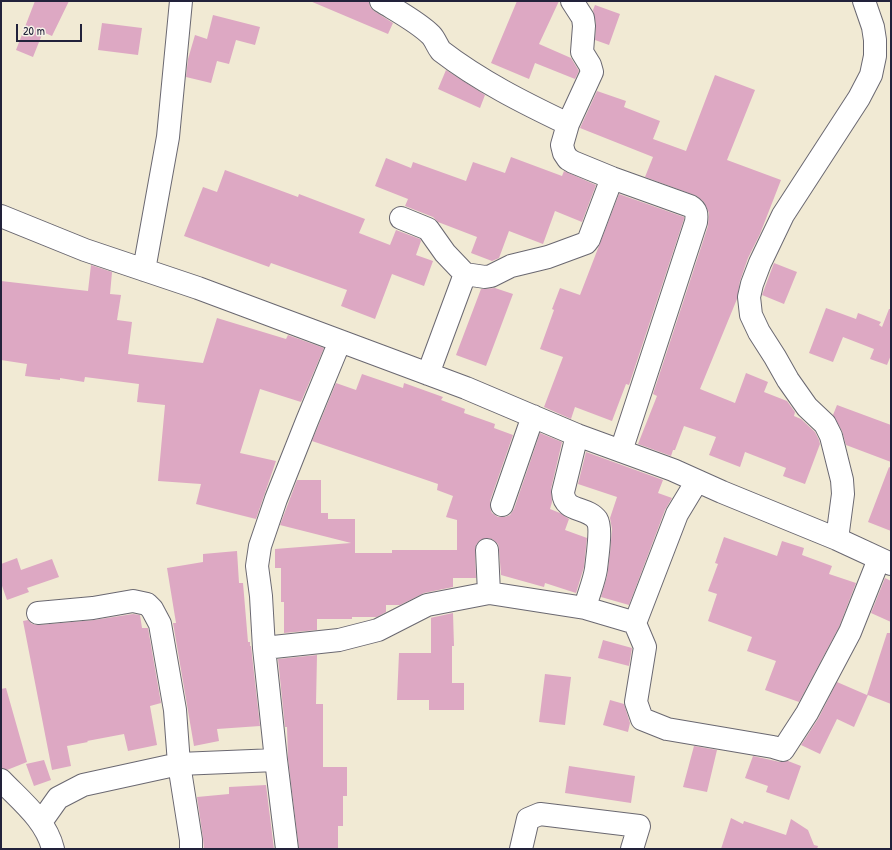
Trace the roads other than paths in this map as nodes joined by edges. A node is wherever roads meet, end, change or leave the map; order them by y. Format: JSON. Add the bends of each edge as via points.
{"nodes":[{"id":1,"x":181,"y":1,"type":"edge"},
{"id":2,"x":381,"y":1,"type":"edge"},
{"id":3,"x":572,"y":1,"type":"edge"},
{"id":4,"x":864,"y":1,"type":"edge"},
{"id":5,"x":568,"y":124,"type":"junction"},
{"id":6,"x":612,"y":178,"type":"junction"},
{"id":7,"x":1,"y":216,"type":"edge"},
{"id":8,"x":401,"y":218,"type":"dead end"},
{"id":9,"x":144,"y":270,"type":"junction"},
{"id":10,"x":465,"y":274,"type":"junction"},
{"id":11,"x":340,"y":341,"type":"junction"},
{"id":12,"x":428,"y":374,"type":"junction"},
{"id":13,"x":533,"y":416,"type":"junction"},
{"id":14,"x":577,"y":435,"type":"junction"},
{"id":15,"x":621,"y":451,"type":"junction"},
{"id":16,"x":697,"y":481,"type":"junction"},
{"id":17,"x":502,"y":505,"type":"dead end"},
{"id":18,"x":838,"y":539,"type":"junction"},
{"id":19,"x":487,"y":550,"type":"dead end"},
{"id":20,"x":885,"y":561,"type":"edge"},
{"id":21,"x":489,"y":593,"type":"junction"},
{"id":22,"x":585,"y":608,"type":"junction"},
{"id":23,"x":38,"y":613,"type":"dead end"},
{"id":24,"x":634,"y":621,"type":"junction"},
{"id":25,"x":264,"y":648,"type":"junction"},
{"id":26,"x":276,"y":760,"type":"junction"},
{"id":27,"x":179,"y":764,"type":"junction"},
{"id":28,"x":1,"y":780,"type":"edge"},
{"id":29,"x":41,"y":822,"type":"junction"},
{"id":30,"x":53,"y":849,"type":"edge"},
{"id":31,"x":191,"y":849,"type":"edge"},
{"id":32,"x":287,"y":849,"type":"edge"},
{"id":33,"x":521,"y":849,"type":"edge"},
{"id":34,"x":632,"y":849,"type":"edge"}],
"edges":[{"from":1,"to":9,"type":"street","via":[[168,137]]},
{"from":2,"to":5,"type":"street","via":[[425,30],[433,37],[441,51],[484,80]]},
{"from":3,"to":5,"type":"street","via":[[583,18],[582,52],[592,72]]},
{"from":4,"to":18,"type":"street","via":[[875,40],[871,75],[859,98],[782,215],[760,262],[749,297],[751,315],[759,332],[807,408],[825,424],[831,436],[843,494]]},
{"from":5,"to":6,"type":"street","via":[[562,145],[568,159]]},
{"from":6,"to":10,"type":"street","via":[[586,244],[510,266],[491,276]]},
{"from":6,"to":15,"type":"street","via":[[690,206],[697,213]]},
{"from":7,"to":9,"type":"street","via":[[85,250]]},
{"from":8,"to":10,"type":"street","via":[[428,229],[445,253]]},
{"from":9,"to":11,"type":"street"},
{"from":10,"to":12,"type":"street"},
{"from":11,"to":12,"type":"street"},
{"from":11,"to":25,"type":"street","via":[[260,546],[257,566]]},
{"from":12,"to":13,"type":"street"},
{"from":13,"to":14,"type":"street"},
{"from":13,"to":17,"type":"street"},
{"from":14,"to":15,"type":"street"},
{"from":14,"to":22,"type":"street","via":[[563,499],[567,504],[592,515],[598,521],[599,529],[596,570]]},
{"from":15,"to":16,"type":"street"},
{"from":16,"to":18,"type":"street"},
{"from":16,"to":24,"type":"street","via":[[677,514]]},
{"from":18,"to":20,"type":"street"},
{"from":19,"to":21,"type":"street"},
{"from":20,"to":24,"type":"street","via":[[807,713],[783,750],[667,729],[642,719],[636,702],[645,647]]},
{"from":21,"to":22,"type":"street"},
{"from":21,"to":25,"type":"street","via":[[427,605],[378,630],[339,640]]},
{"from":22,"to":24,"type":"street"},
{"from":23,"to":27,"type":"street","via":[[133,601],[147,604],[152,609],[160,624],[173,702]]},
{"from":25,"to":26,"type":"street"},
{"from":26,"to":27,"type":"street"},
{"from":26,"to":32,"type":"street"},
{"from":27,"to":29,"type":"street","via":[[83,785],[58,798]]},
{"from":27,"to":31,"type":"street"},
{"from":28,"to":29,"type":"street"},
{"from":29,"to":30,"type":"street"},
{"from":33,"to":34,"type":"street","via":[[528,819],[540,814],[639,826]]}]}
